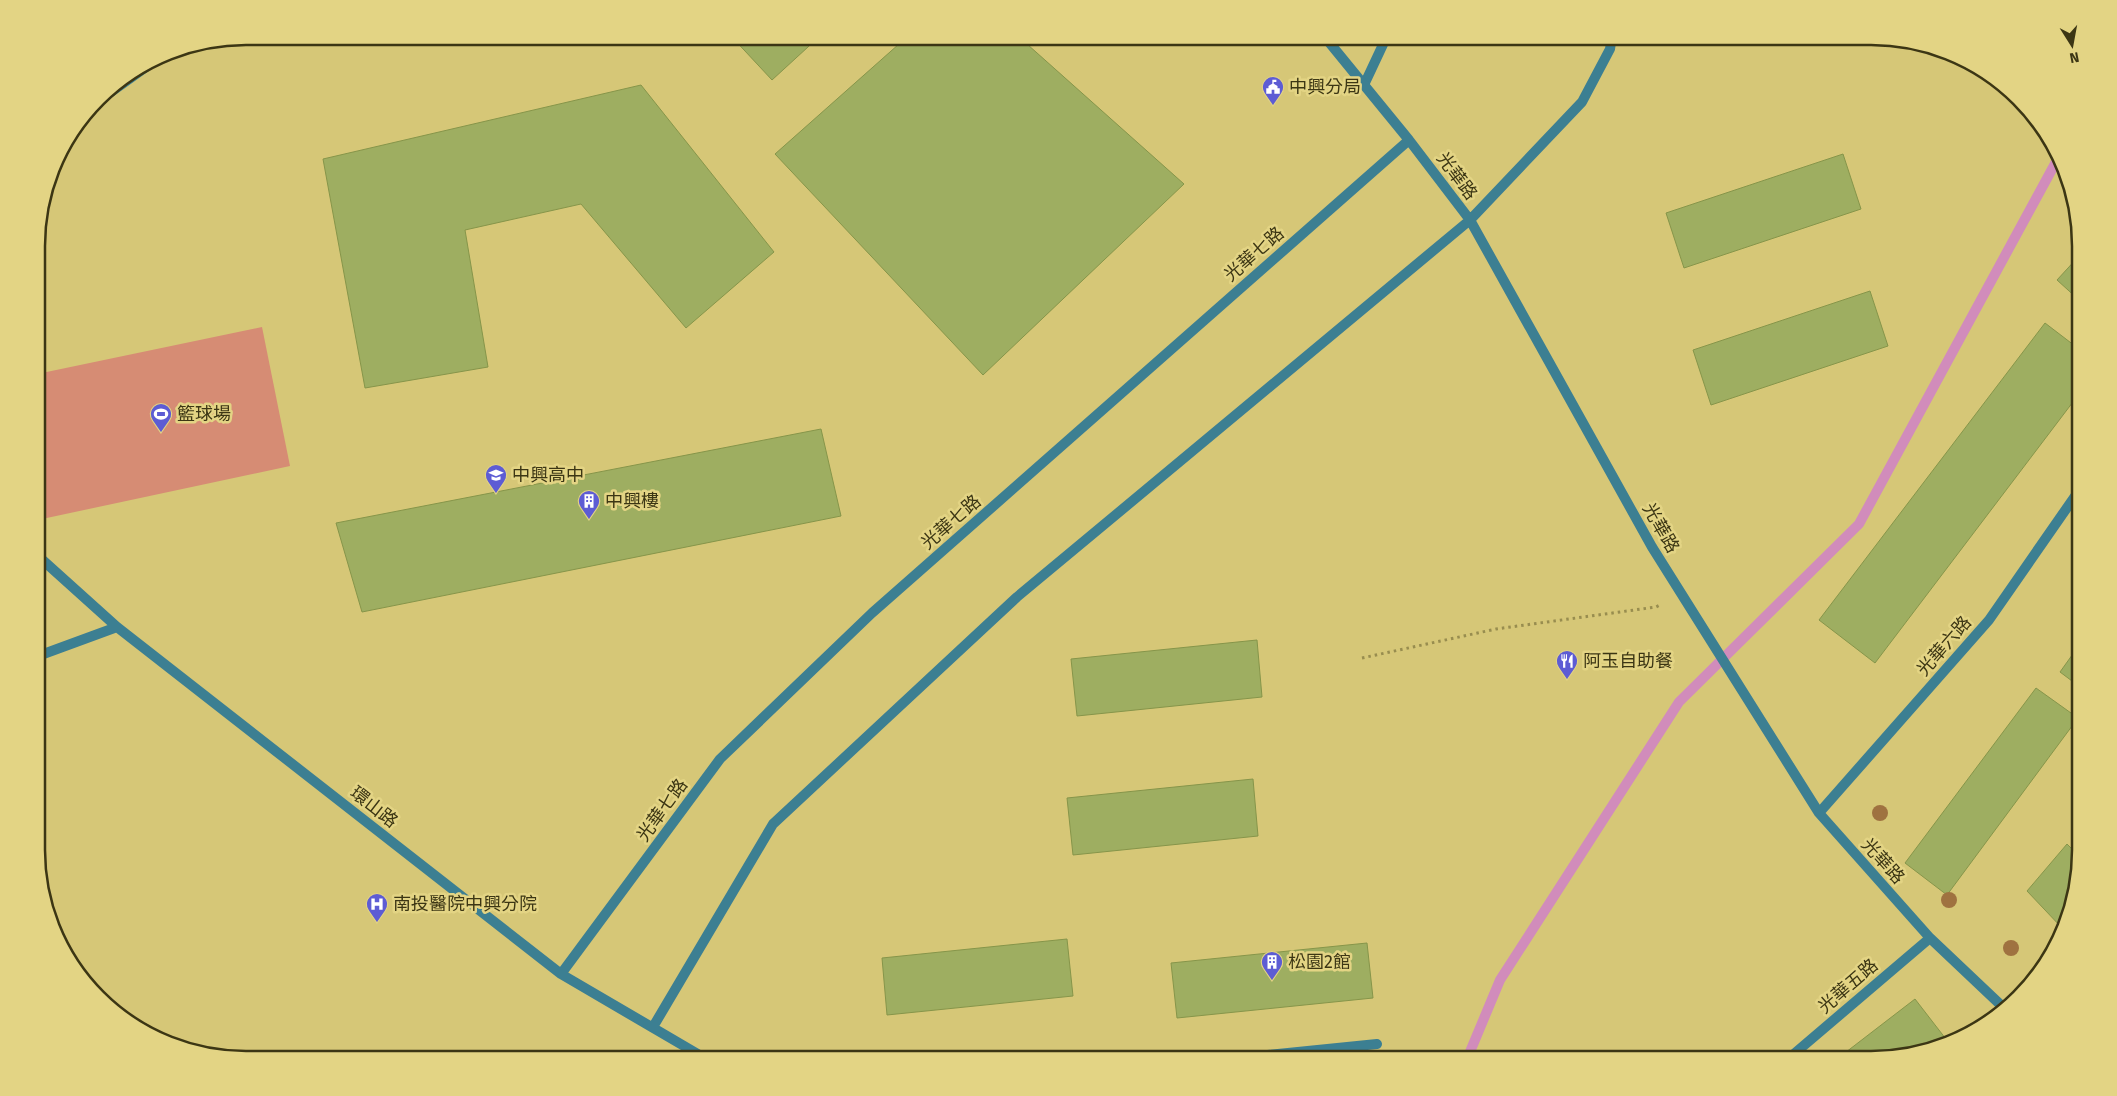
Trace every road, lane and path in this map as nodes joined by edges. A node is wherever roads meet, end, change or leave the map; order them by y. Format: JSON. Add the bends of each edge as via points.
{"nodes":[{"id":1,"x":1331,"y":45,"type":"edge"},
{"id":2,"x":1383,"y":45,"type":"edge"},
{"id":3,"x":1611,"y":45,"type":"edge"},
{"id":4,"x":1364,"y":85,"type":"junction"},
{"id":5,"x":1409,"y":140,"type":"junction"},
{"id":6,"x":1470,"y":220,"type":"junction"},
{"id":7,"x":2072,"y":501,"type":"edge"},
{"id":8,"x":45,"y":561,"type":"edge"},
{"id":9,"x":1683,"y":594,"type":"junction"},
{"id":10,"x":117,"y":627,"type":"junction"},
{"id":11,"x":45,"y":653,"type":"edge"},
{"id":12,"x":1362,"y":658,"type":"dead end"},
{"id":13,"x":1819,"y":813,"type":"junction"},
{"id":14,"x":1930,"y":938,"type":"junction"},
{"id":15,"x":562,"y":974,"type":"junction"},
{"id":16,"x":2000,"y":1004,"type":"edge"},
{"id":17,"x":653,"y":1027,"type":"junction"},
{"id":18,"x":1377,"y":1044,"type":"dead end"},
{"id":19,"x":693,"y":1051,"type":"edge"},
{"id":20,"x":1312,"y":1051,"type":"edge"},
{"id":21,"x":1797,"y":1051,"type":"edge"}],
"edges":[{"from":1,"to":4,"type":"street","name":"光華路"},
{"from":2,"to":4,"type":"street"},
{"from":3,"to":6,"type":"street","via":[[1582,102]]},
{"from":4,"to":5,"type":"street","name":"光華路"},
{"from":5,"to":6,"type":"street","name":"光華路"},
{"from":5,"to":15,"type":"street","name":"光華七路","via":[[872,613],[720,759]]},
{"from":6,"to":9,"type":"street","name":"光華路","via":[[1652,547]]},
{"from":6,"to":17,"type":"street","via":[[1017,597],[773,824]]},
{"from":7,"to":13,"type":"street","name":"光華六路","via":[[1989,620]]},
{"from":8,"to":10,"type":"street","name":"環山路"},
{"from":9,"to":12,"type":"path","via":[[1656,607],[1496,629]]},
{"from":9,"to":13,"type":"street","name":"光華路"},
{"from":10,"to":11,"type":"street"},
{"from":10,"to":15,"type":"street","name":"環山路"},
{"from":13,"to":14,"type":"street","name":"光華路"},
{"from":14,"to":16,"type":"street","name":"光華路"},
{"from":14,"to":21,"type":"street","name":"光華五路"},
{"from":15,"to":17,"type":"street","name":"環山路"},
{"from":17,"to":19,"type":"street","name":"環山路"},
{"from":18,"to":20,"type":"street"}]}
